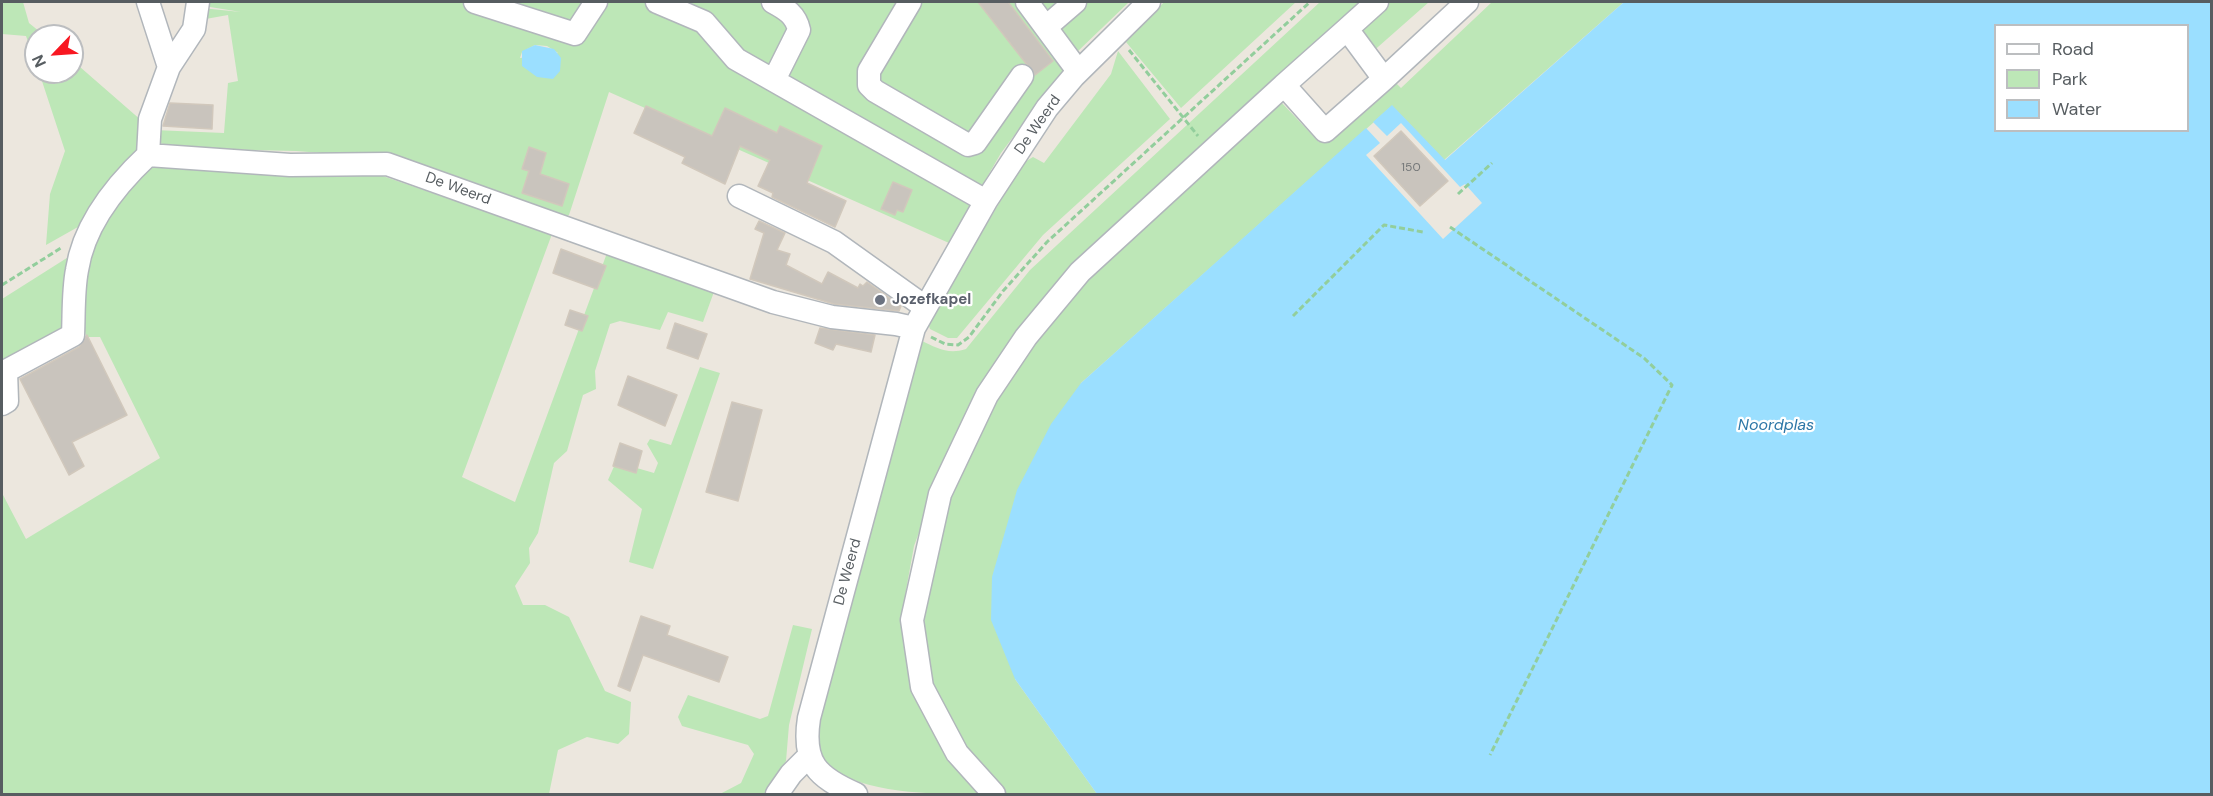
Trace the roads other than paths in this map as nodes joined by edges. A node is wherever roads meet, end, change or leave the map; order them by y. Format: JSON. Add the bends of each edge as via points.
{"nodes":[{"id":1,"x":148,"y":2,"type":"edge"},
{"id":2,"x":198,"y":2,"type":"edge"},
{"id":3,"x":475,"y":2,"type":"edge"},
{"id":4,"x":596,"y":2,"type":"edge"},
{"id":5,"x":657,"y":2,"type":"edge"},
{"id":6,"x":773,"y":2,"type":"edge"},
{"id":7,"x":910,"y":2,"type":"edge"},
{"id":8,"x":1027,"y":2,"type":"edge"},
{"id":9,"x":1075,"y":2,"type":"edge"},
{"id":10,"x":1149,"y":2,"type":"edge"},
{"id":11,"x":1377,"y":2,"type":"edge"},
{"id":12,"x":1467,"y":2,"type":"edge"},
{"id":13,"x":1046,"y":27,"type":"junction"},
{"id":14,"x":1347,"y":29,"type":"junction"},
{"id":15,"x":169,"y":67,"type":"junction"},
{"id":16,"x":1078,"y":71,"type":"junction"},
{"id":17,"x":1023,"y":76,"type":"dead end"},
{"id":18,"x":1384,"y":79,"type":"junction"},
{"id":19,"x":774,"y":80,"type":"junction"},
{"id":20,"x":1284,"y":85,"type":"junction"},
{"id":21,"x":148,"y":155,"type":"junction"},
{"id":22,"x":739,"y":196,"type":"dead end"},
{"id":23,"x":986,"y":201,"type":"junction"},
{"id":24,"x":925,"y":307,"type":"junction"},
{"id":25,"x":914,"y":328,"type":"junction"},
{"id":26,"x":2,"y":404,"type":"edge"},
{"id":27,"x":810,"y":756,"type":"junction"},
{"id":28,"x":777,"y":795,"type":"edge"},
{"id":29,"x":856,"y":795,"type":"edge"},
{"id":30,"x":994,"y":795,"type":"edge"}],
"edges":[{"from":1,"to":15,"type":"street"},
{"from":2,"to":15,"type":"street","via":[[194,29]]},
{"from":3,"to":4,"type":"street","via":[[575,34]]},
{"from":5,"to":19,"type":"street","via":[[704,22],[736,59]]},
{"from":6,"to":19,"type":"street","via":[[789,11],[799,30]]},
{"from":7,"to":17,"type":"street","via":[[869,72],[869,85],[875,91],[968,145],[975,142]]},
{"from":8,"to":13,"type":"street"},
{"from":9,"to":13,"type":"street"},
{"from":10,"to":16,"type":"street","name":"De Weerd"},
{"from":11,"to":14,"type":"street"},
{"from":12,"to":18,"type":"street"},
{"from":13,"to":16,"type":"street"},
{"from":14,"to":18,"type":"street"},
{"from":14,"to":20,"type":"street"},
{"from":15,"to":21,"type":"street","via":[[150,119]]},
{"from":16,"to":23,"type":"street","name":"De Weerd","via":[[1047,108]]},
{"from":18,"to":20,"type":"street","via":[[1324,131]]},
{"from":19,"to":23,"type":"street"},
{"from":20,"to":30,"type":"street","via":[[1080,272],[1026,337],[987,395],[940,494],[912,620],[922,687],[957,753]]},
{"from":21,"to":25,"type":"street","name":"De Weerd","via":[[290,165],[387,164],[773,302],[831,317]]},
{"from":21,"to":26,"type":"street","via":[[125,177],[85,239],[77,270],[73,334],[6,371],[7,401]]},
{"from":22,"to":24,"type":"street","via":[[834,242]]},
{"from":23,"to":24,"type":"street","name":"De Weerd"},
{"from":24,"to":25,"type":"street","name":"De Weerd"},
{"from":25,"to":27,"type":"street","name":"De Weerd","via":[[809,718],[805,742]]},
{"from":27,"to":28,"type":"street"},
{"from":27,"to":29,"type":"street","via":[[825,777]]}]}
